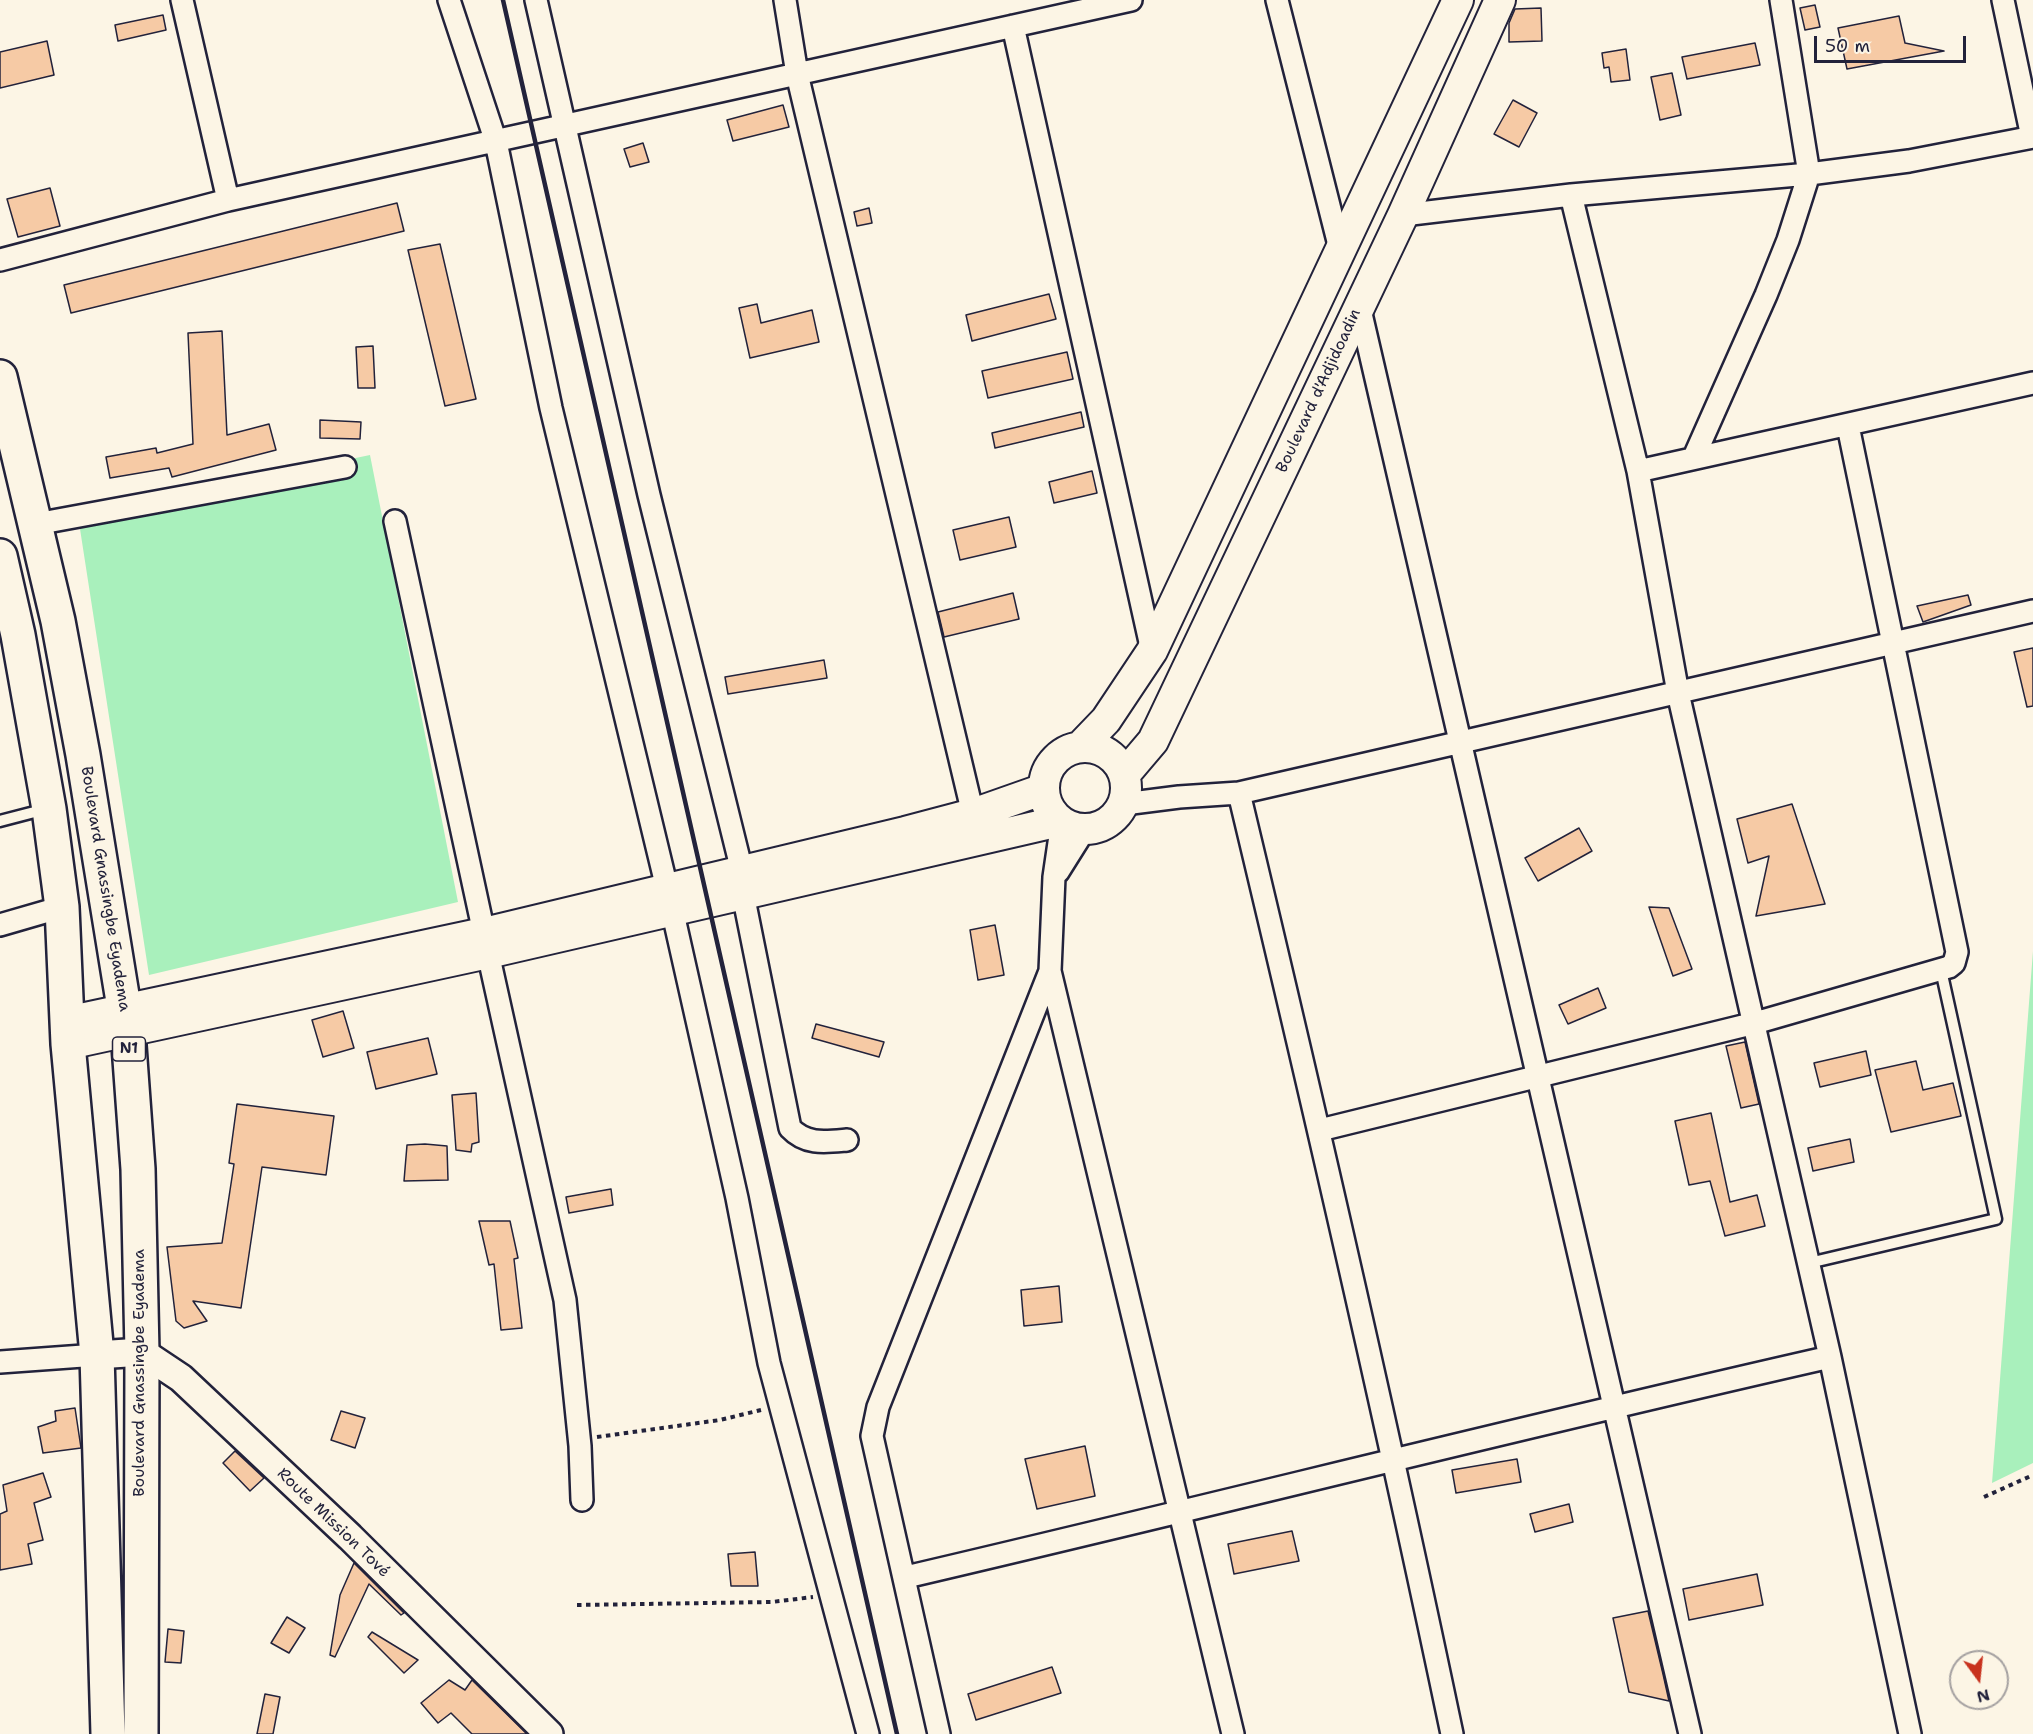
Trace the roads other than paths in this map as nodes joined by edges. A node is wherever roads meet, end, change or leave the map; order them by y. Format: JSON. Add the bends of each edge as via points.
{"nodes":[{"id":1,"x":182,"y":0,"type":"edge"},
{"id":2,"x":448,"y":0,"type":"edge"},
{"id":3,"x":536,"y":0,"type":"edge"},
{"id":4,"x":785,"y":0,"type":"edge"},
{"id":5,"x":1131,"y":0,"type":"edge"},
{"id":6,"x":1276,"y":0,"type":"edge"},
{"id":7,"x":1458,"y":0,"type":"edge"},
{"id":8,"x":1500,"y":0,"type":"edge"},
{"id":9,"x":1781,"y":0,"type":"edge"},
{"id":10,"x":2003,"y":0,"type":"edge"},
{"id":11,"x":1013,"y":26,"type":"junction"},
{"id":12,"x":797,"y":74,"type":"junction"},
{"id":13,"x":563,"y":126,"type":"junction"},
{"id":14,"x":2032,"y":137,"type":"edge"},
{"id":15,"x":496,"y":142,"type":"junction"},
{"id":16,"x":1809,"y":174,"type":"junction"},
{"id":17,"x":1571,"y":195,"type":"junction"},
{"id":18,"x":228,"y":200,"type":"junction"},
{"id":19,"x":1402,"y":215,"type":"junction"},
{"id":20,"x":1341,"y":253,"type":"junction"},
{"id":21,"x":0,"y":260,"type":"edge"},
{"id":22,"x":1359,"y":304,"type":"junction"},
{"id":23,"x":0,"y":377,"type":"edge"},
{"id":24,"x":2033,"y":383,"type":"edge"},
{"id":25,"x":1848,"y":426,"type":"junction"},
{"id":26,"x":1694,"y":457,"type":"junction"},
{"id":27,"x":345,"y":467,"type":"dead end"},
{"id":28,"x":1638,"y":471,"type":"junction"},
{"id":29,"x":395,"y":521,"type":"dead end"},
{"id":30,"x":36,"y":524,"type":"junction"},
{"id":31,"x":0,"y":556,"type":"edge"},
{"id":32,"x":2033,"y":611,"type":"edge"},
{"id":33,"x":1891,"y":642,"type":"junction"},
{"id":34,"x":1152,"y":651,"type":"junction"},
{"id":35,"x":1678,"y":693,"type":"junction"},
{"id":36,"x":1462,"y":743,"type":"junction"},
{"id":37,"x":1081,"y":746,"type":"junction"},
{"id":38,"x":1125,"y":788,"type":"junction"},
{"id":39,"x":1044,"y":789,"type":"junction"},
{"id":40,"x":1239,"y":794,"type":"junction"},
{"id":41,"x":49,"y":808,"type":"junction"},
{"id":42,"x":973,"y":814,"type":"junction"},
{"id":43,"x":0,"y":821,"type":"edge"},
{"id":44,"x":1069,"y":824,"type":"junction"},
{"id":45,"x":743,"y":882,"type":"junction"},
{"id":46,"x":669,"y":899,"type":"junction"},
{"id":47,"x":62,"y":907,"type":"junction"},
{"id":48,"x":0,"y":925,"type":"edge"},
{"id":49,"x":486,"y":943,"type":"junction"},
{"id":50,"x":1050,"y":970,"type":"junction"},
{"id":51,"x":1941,"y":970,"type":"junction"},
{"id":52,"x":126,"y":1021,"type":"junction"},
{"id":53,"x":1755,"y":1023,"type":"junction"},
{"id":54,"x":68,"y":1033,"type":"junction"},
{"id":55,"x":1539,"y":1077,"type":"junction"},
{"id":56,"x":1320,"y":1130,"type":"junction"},
{"id":57,"x":847,"y":1140,"type":"dead end"},
{"id":58,"x":1809,"y":1263,"type":"junction"},
{"id":59,"x":142,"y":1352,"type":"junction"},
{"id":60,"x":97,"y":1355,"type":"junction"},
{"id":61,"x":1830,"y":1357,"type":"junction"},
{"id":62,"x":0,"y":1362,"type":"edge"},
{"id":63,"x":1615,"y":1406,"type":"junction"},
{"id":64,"x":1394,"y":1458,"type":"junction"},
{"id":65,"x":582,"y":1500,"type":"dead end"},
{"id":66,"x":1180,"y":1513,"type":"junction"},
{"id":67,"x":906,"y":1577,"type":"junction"},
{"id":68,"x":544,"y":1732,"type":"edge"},
{"id":69,"x":108,"y":1734,"type":"edge"},
{"id":70,"x":141,"y":1734,"type":"edge"},
{"id":71,"x":868,"y":1734,"type":"edge"},
{"id":72,"x":939,"y":1734,"type":"edge"},
{"id":73,"x":1233,"y":1734,"type":"edge"},
{"id":74,"x":1452,"y":1734,"type":"edge"},
{"id":75,"x":1690,"y":1734,"type":"edge"},
{"id":76,"x":1910,"y":1734,"type":"edge"}],
"edges":[{"from":1,"to":18,"type":"street"},
{"from":2,"to":15,"type":"street"},
{"from":3,"to":13,"type":"street"},
{"from":4,"to":12,"type":"street"},
{"from":5,"to":11,"type":"street"},
{"from":6,"to":20,"type":"street"},
{"from":7,"to":20,"type":"main road"},
{"from":8,"to":19,"type":"main road","name":"Boulevard d'Adjidoadin"},
{"from":9,"to":16,"type":"street"},
{"from":10,"to":14,"type":"street"},
{"from":11,"to":12,"type":"street"},
{"from":11,"to":34,"type":"street"},
{"from":12,"to":13,"type":"street"},
{"from":12,"to":42,"type":"street"},
{"from":13,"to":15,"type":"street"},
{"from":13,"to":45,"type":"street"},
{"from":14,"to":16,"type":"street","via":[[1909,161]]},
{"from":15,"to":18,"type":"street"},
{"from":15,"to":46,"type":"street","via":[[551,408]]},
{"from":16,"to":17,"type":"street"},
{"from":16,"to":26,"type":"street","via":[[1766,295]]},
{"from":17,"to":19,"type":"street"},
{"from":17,"to":28,"type":"street"},
{"from":18,"to":21,"type":"street"},
{"from":19,"to":22,"type":"main road","name":"Boulevard d'Adjidoadin"},
{"from":20,"to":34,"type":"main road"},
{"from":22,"to":36,"type":"street"},
{"from":22,"to":38,"type":"main road","name":"Boulevard d'Adjidoadin","via":[[1153,741]]},
{"from":23,"to":30,"type":"highway","name":"Boulevard Gnassingbe Eyadema","number":"N1"},
{"from":24,"to":25,"type":"street"},
{"from":25,"to":26,"type":"street"},
{"from":25,"to":33,"type":"street"},
{"from":26,"to":28,"type":"street"},
{"from":27,"to":30,"type":"street"},
{"from":28,"to":35,"type":"street"},
{"from":29,"to":49,"type":"street"},
{"from":30,"to":52,"type":"highway","name":"Boulevard Gnassingbe Eyadema","number":"N1","via":[[83,755]]},
{"from":31,"to":41,"type":"highway"},
{"from":32,"to":33,"type":"street"},
{"from":33,"to":35,"type":"street"},
{"from":33,"to":51,"type":"street","via":[[1957,952],[1954,963]]},
{"from":34,"to":37,"type":"main road","via":[[1107,720]]},
{"from":35,"to":36,"type":"street"},
{"from":35,"to":53,"type":"street"},
{"from":36,"to":40,"type":"street"},
{"from":36,"to":55,"type":"street"},
{"from":37,"to":38,"type":"main road","via":[[1102,750],[1120,763]]},
{"from":37,"to":39,"type":"main road","via":[[1061,753],[1048,769]]},
{"from":38,"to":40,"type":"street","via":[[1179,797]]},
{"from":38,"to":44,"type":"main road","via":[[1114,817],[1101,826]]},
{"from":39,"to":42,"type":"main road"},
{"from":39,"to":44,"type":"main road","via":[[1048,807]]},
{"from":40,"to":56,"type":"street"},
{"from":41,"to":43,"type":"lane"},
{"from":41,"to":47,"type":"highway"},
{"from":42,"to":45,"type":"main road"},
{"from":44,"to":45,"type":"main road"},
{"from":44,"to":50,"type":"street","via":[[1054,877]]},
{"from":45,"to":46,"type":"main road"},
{"from":45,"to":57,"type":"street","via":[[790,1128],[799,1137],[817,1142]]},
{"from":46,"to":49,"type":"main road"},
{"from":46,"to":71,"type":"street","via":[[737,1198],[779,1406]]},
{"from":47,"to":48,"type":"street"},
{"from":47,"to":54,"type":"highway"},
{"from":49,"to":52,"type":"main road"},
{"from":49,"to":65,"type":"street","via":[[565,1300]]},
{"from":50,"to":66,"type":"street"},
{"from":50,"to":67,"type":"street","via":[[874,1422],[872,1436]]},
{"from":51,"to":53,"type":"street"},
{"from":51,"to":58,"type":"lane","via":[[1996,1219]]},
{"from":52,"to":54,"type":"main road"},
{"from":52,"to":59,"type":"highway","name":"Boulevard Gnassingbe Eyadema","number":"N1","via":[[138,1169]]},
{"from":53,"to":55,"type":"street"},
{"from":53,"to":58,"type":"street"},
{"from":54,"to":60,"type":"highway"},
{"from":55,"to":56,"type":"street"},
{"from":55,"to":63,"type":"street"},
{"from":56,"to":64,"type":"street"},
{"from":58,"to":61,"type":"street"},
{"from":59,"to":60,"type":"street"},
{"from":59,"to":68,"type":"street","name":"Route Mission Tové","via":[[181,1378],[350,1537]]},
{"from":59,"to":70,"type":"highway","name":"Boulevard Gnassingbe Eyadema","number":"N1"},
{"from":60,"to":62,"type":"street"},
{"from":60,"to":69,"type":"highway"},
{"from":61,"to":63,"type":"street"},
{"from":61,"to":76,"type":"street"},
{"from":63,"to":64,"type":"street"},
{"from":63,"to":75,"type":"street"},
{"from":64,"to":66,"type":"street"},
{"from":64,"to":74,"type":"street"},
{"from":66,"to":67,"type":"street"},
{"from":66,"to":73,"type":"street"},
{"from":67,"to":72,"type":"street"}]}
